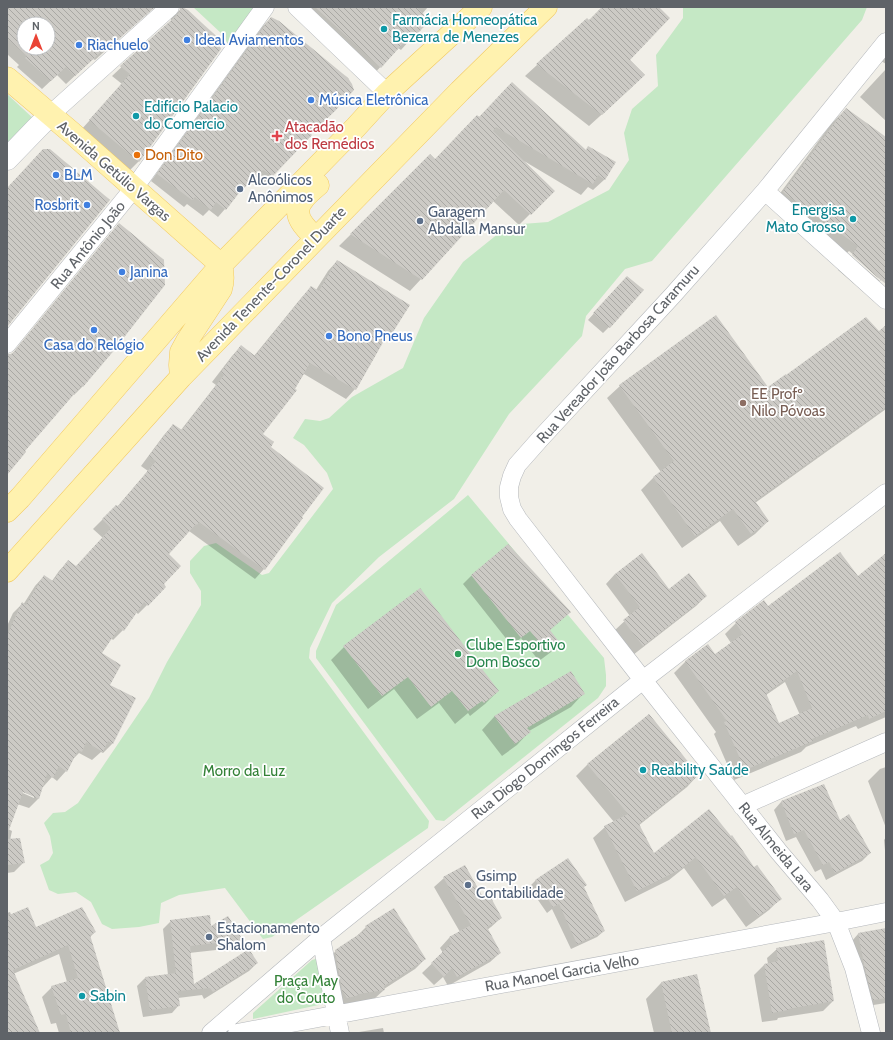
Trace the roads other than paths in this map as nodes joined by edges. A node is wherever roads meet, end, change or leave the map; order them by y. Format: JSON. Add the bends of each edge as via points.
{"nodes":[{"id":1,"x":170,"y":7,"type":"edge"},
{"id":2,"x":265,"y":7,"type":"edge"},
{"id":3,"x":297,"y":7,"type":"edge"},
{"id":4,"x":481,"y":7,"type":"edge"},
{"id":5,"x":546,"y":7,"type":"edge"},
{"id":6,"x":886,"y":42,"type":"edge"},
{"id":7,"x":7,"y":78,"type":"edge"},
{"id":8,"x":387,"y":93,"type":"junction"},
{"id":9,"x":51,"y":114,"type":"junction"},
{"id":10,"x":356,"y":127,"type":"junction"},
{"id":11,"x":7,"y":160,"type":"edge"},
{"id":12,"x":134,"y":188,"type":"junction"},
{"id":13,"x":765,"y":191,"type":"junction"},
{"id":14,"x":316,"y":238,"type":"junction"},
{"id":15,"x":221,"y":265,"type":"junction"},
{"id":16,"x":886,"y":300,"type":"edge"},
{"id":17,"x":7,"y":344,"type":"edge"},
{"id":18,"x":181,"y":377,"type":"junction"},
{"id":19,"x":886,"y":493,"type":"edge"},
{"id":20,"x":8,"y":509,"type":"edge"},
{"id":21,"x":7,"y":571,"type":"edge"},
{"id":22,"x":643,"y":680,"type":"junction"},
{"id":23,"x":886,"y":742,"type":"edge"},
{"id":24,"x":742,"y":806,"type":"junction"},
{"id":25,"x":886,"y":912,"type":"edge"},
{"id":26,"x":836,"y":922,"type":"junction"},
{"id":27,"x":321,"y":938,"type":"junction"},
{"id":28,"x":337,"y":1014,"type":"junction"},
{"id":29,"x":211,"y":1033,"type":"edge"},
{"id":30,"x":237,"y":1033,"type":"edge"},
{"id":31,"x":340,"y":1033,"type":"edge"},
{"id":32,"x":871,"y":1033,"type":"edge"}],
"edges":[{"from":1,"to":9,"type":"street"},
{"from":2,"to":12,"type":"street","name":"Rua Antônio João"},
{"from":3,"to":8,"type":"street"},
{"from":4,"to":8,"type":"main road"},
{"from":5,"to":14,"type":"main road","name":"Avenida Tenente-Coronel Duarte"},
{"from":6,"to":13,"type":"street","name":"Rua Vereador João Barbosa Caramuru"},
{"from":7,"to":9,"type":"main road","name":"Avenida Getúlio Vargas"},
{"from":8,"to":10,"type":"main road"},
{"from":9,"to":11,"type":"street"},
{"from":9,"to":12,"type":"main road","name":"Avenida Getúlio Vargas"},
{"from":10,"to":14,"type":"main road","via":[[345,156],[301,201],[298,209],[300,221]]},
{"from":10,"to":15,"type":"main road"},
{"from":12,"to":15,"type":"main road","name":"Avenida Getúlio Vargas"},
{"from":12,"to":17,"type":"street","name":"Rua Antônio João"},
{"from":13,"to":16,"type":"street"},
{"from":13,"to":22,"type":"street","name":"Rua Vereador João Barbosa Caramuru","via":[[517,465],[509,487],[508,497],[518,519]]},
{"from":14,"to":18,"type":"main road","name":"Avenida Tenente-Coronel Duarte"},
{"from":15,"to":18,"type":"main road","via":[[221,289],[181,352]]},
{"from":15,"to":20,"type":"main road"},
{"from":18,"to":21,"type":"main road","name":"Avenida Tenente-Coronel Duarte"},
{"from":19,"to":22,"type":"street","name":"Rua Diogo Domingos Ferreira"},
{"from":22,"to":24,"type":"street","name":"Rua Almeida Lara"},
{"from":22,"to":27,"type":"street","name":"Rua Diogo Domingos Ferreira"},
{"from":23,"to":24,"type":"street"},
{"from":24,"to":26,"type":"street","name":"Rua Almeida Lara"},
{"from":25,"to":26,"type":"street","name":"Rua Manoel Garcia Velho"},
{"from":26,"to":28,"type":"street","name":"Rua Manoel Garcia Velho"},
{"from":26,"to":32,"type":"street","name":"Rua Almeida Lara","via":[[854,968]]},
{"from":27,"to":28,"type":"street"},
{"from":27,"to":29,"type":"street","name":"Rua Diogo Domingos Ferreira"},
{"from":28,"to":30,"type":"street","name":"Rua Manoel Garcia Velho"},
{"from":28,"to":31,"type":"street"}]}
